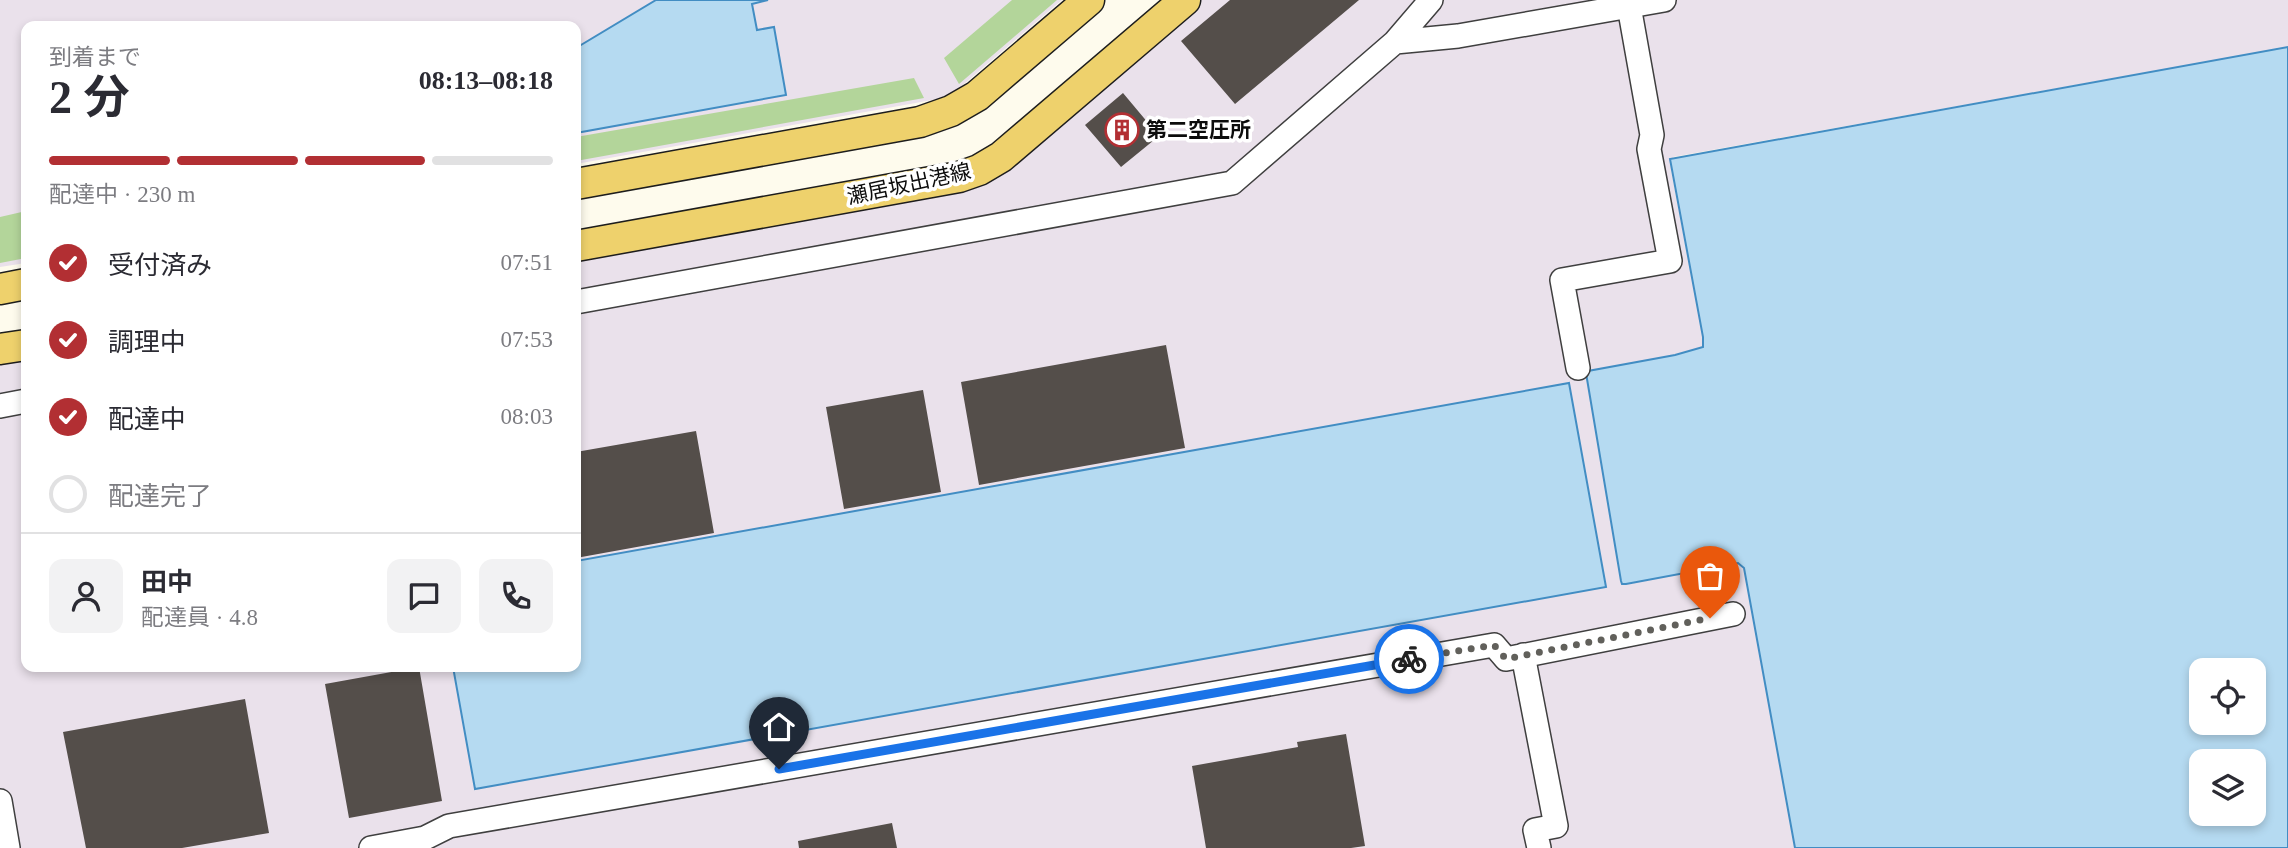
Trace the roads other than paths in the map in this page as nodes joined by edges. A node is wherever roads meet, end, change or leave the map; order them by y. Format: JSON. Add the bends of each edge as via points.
{"nodes":[{"id":1,"x":1089,"y":0,"type":"edge"},
{"id":2,"x":1185,"y":0,"type":"edge"},
{"id":3,"x":1431,"y":0,"type":"edge"},
{"id":4,"x":1664,"y":0,"type":"edge"},
{"id":5,"x":1629,"y":6,"type":"junction"},
{"id":6,"x":1395,"y":41,"type":"junction"},
{"id":7,"x":581,"y":183,"type":"edge"},
{"id":8,"x":581,"y":245,"type":"edge"},
{"id":9,"x":21,"y":285,"type":"edge"},
{"id":10,"x":0,"y":289,"type":"edge"},
{"id":11,"x":581,"y":301,"type":"edge"},
{"id":12,"x":21,"y":346,"type":"edge"},
{"id":13,"x":0,"y":349,"type":"edge"},
{"id":14,"x":1578,"y":368,"type":"dead end"},
{"id":15,"x":21,"y":402,"type":"edge"},
{"id":16,"x":0,"y":406,"type":"edge"},
{"id":17,"x":1733,"y":614,"type":"dead end"},
{"id":18,"x":1523,"y":655,"type":"junction"},
{"id":19,"x":0,"y":801,"type":"edge"},
{"id":20,"x":451,"y":837,"type":"edge"},
{"id":21,"x":8,"y":848,"type":"edge"},
{"id":22,"x":371,"y":848,"type":"edge"},
{"id":23,"x":1539,"y":848,"type":"edge"}],
"edges":[{"from":1,"to":7,"type":"main road","via":[[977,96],[951,111],[920,121]]},
{"from":2,"to":8,"type":"main road","name":"瀬居坂出港線","via":[[979,170]]},
{"from":3,"to":6,"type":"lane"},
{"from":4,"to":5,"type":"lane"},
{"from":5,"to":6,"type":"lane","via":[[1458,36]]},
{"from":5,"to":14,"type":"lane","via":[[1670,261],[1562,280]]},
{"from":6,"to":11,"type":"lane","via":[[1232,183]]},
{"from":9,"to":10,"type":"main road"},
{"from":12,"to":13,"type":"main road"},
{"from":15,"to":16,"type":"lane"},
{"from":17,"to":18,"type":"lane"},
{"from":18,"to":20,"type":"lane","via":[[1506,659],[1494,645]]},
{"from":18,"to":23,"type":"lane","via":[[1556,826],[1535,830]]},
{"from":19,"to":21,"type":"lane"},
{"from":20,"to":22,"type":"lane"}]}
